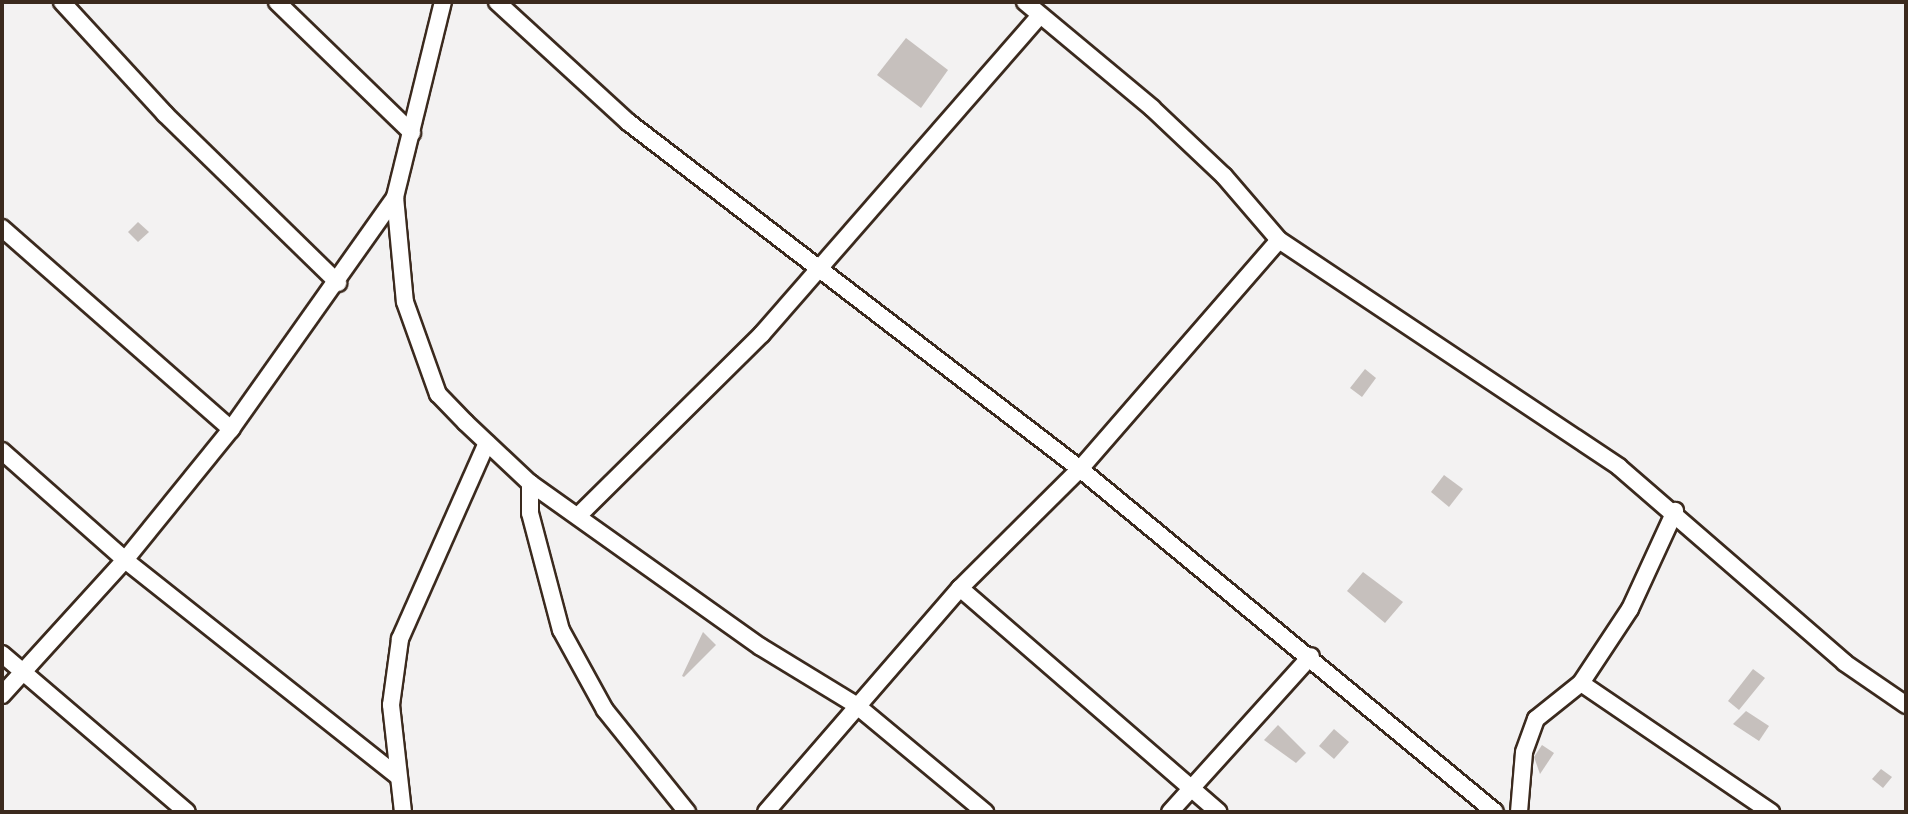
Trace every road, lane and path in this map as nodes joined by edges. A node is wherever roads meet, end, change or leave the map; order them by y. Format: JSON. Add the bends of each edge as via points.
{"nodes":[{"id":1,"x":62,"y":2,"type":"edge"},
{"id":2,"x":277,"y":2,"type":"edge"},
{"id":3,"x":443,"y":2,"type":"edge"},
{"id":4,"x":497,"y":2,"type":"edge"},
{"id":5,"x":1025,"y":2,"type":"edge"},
{"id":6,"x":1039,"y":18,"type":"junction"},
{"id":7,"x":412,"y":133,"type":"junction"},
{"id":8,"x":395,"y":197,"type":"junction"},
{"id":9,"x":2,"y":228,"type":"edge"},
{"id":10,"x":1279,"y":240,"type":"junction"},
{"id":11,"x":816,"y":270,"type":"junction"},
{"id":12,"x":338,"y":284,"type":"junction"},
{"id":13,"x":231,"y":429,"type":"junction"},
{"id":14,"x":487,"y":443,"type":"junction"},
{"id":15,"x":2,"y":451,"type":"edge"},
{"id":16,"x":1080,"y":469,"type":"junction"},
{"id":17,"x":530,"y":484,"type":"junction"},
{"id":18,"x":1675,"y":511,"type":"junction"},
{"id":19,"x":578,"y":516,"type":"junction"},
{"id":20,"x":125,"y":560,"type":"junction"},
{"id":21,"x":960,"y":588,"type":"junction"},
{"id":22,"x":2,"y":654,"type":"edge"},
{"id":23,"x":1311,"y":656,"type":"junction"},
{"id":24,"x":23,"y":671,"type":"junction"},
{"id":25,"x":1581,"y":682,"type":"junction"},
{"id":26,"x":2,"y":695,"type":"edge"},
{"id":27,"x":856,"y":705,"type":"junction"},
{"id":28,"x":1906,"y":705,"type":"edge"},
{"id":29,"x":398,"y":776,"type":"junction"},
{"id":30,"x":1192,"y":787,"type":"junction"},
{"id":31,"x":187,"y":812,"type":"edge"},
{"id":32,"x":403,"y":812,"type":"edge"},
{"id":33,"x":687,"y":812,"type":"edge"},
{"id":34,"x":766,"y":812,"type":"edge"},
{"id":35,"x":985,"y":812,"type":"edge"},
{"id":36,"x":1170,"y":812,"type":"edge"},
{"id":37,"x":1219,"y":812,"type":"edge"},
{"id":38,"x":1495,"y":812,"type":"edge"},
{"id":39,"x":1519,"y":812,"type":"edge"},
{"id":40,"x":1770,"y":812,"type":"edge"}],
"edges":[{"from":1,"to":12,"type":"street","via":[[165,114]]},
{"from":2,"to":7,"type":"street"},
{"from":3,"to":7,"type":"street"},
{"from":4,"to":11,"type":"street","via":[[628,122]]},
{"from":5,"to":6,"type":"street"},
{"from":6,"to":10,"type":"street","via":[[1152,108],[1224,176]]},
{"from":6,"to":11,"type":"street"},
{"from":7,"to":8,"type":"street"},
{"from":8,"to":12,"type":"street"},
{"from":8,"to":14,"type":"street","via":[[405,302],[428,369],[438,394]]},
{"from":9,"to":13,"type":"street"},
{"from":10,"to":16,"type":"street"},
{"from":10,"to":18,"type":"street","via":[[1469,362]]},
{"from":11,"to":16,"type":"street"},
{"from":11,"to":19,"type":"street","via":[[762,334]]},
{"from":12,"to":13,"type":"street"},
{"from":13,"to":20,"type":"street"},
{"from":14,"to":17,"type":"street"},
{"from":14,"to":29,"type":"street","via":[[400,639],[391,705]]},
{"from":15,"to":20,"type":"street"},
{"from":16,"to":21,"type":"street"},
{"from":16,"to":23,"type":"street"},
{"from":17,"to":19,"type":"street"},
{"from":17,"to":33,"type":"street","via":[[530,513],[562,630],[605,710]]},
{"from":18,"to":25,"type":"street","via":[[1655,565]]},
{"from":18,"to":28,"type":"street","via":[[1815,638]]},
{"from":19,"to":27,"type":"street","via":[[761,647]]},
{"from":20,"to":24,"type":"street"},
{"from":20,"to":29,"type":"street"},
{"from":21,"to":27,"type":"street"},
{"from":21,"to":30,"type":"street"},
{"from":22,"to":24,"type":"street"},
{"from":23,"to":30,"type":"street"},
{"from":23,"to":38,"type":"street"},
{"from":24,"to":26,"type":"street"},
{"from":24,"to":31,"type":"street"},
{"from":25,"to":39,"type":"street","via":[[1536,719],[1524,752]]},
{"from":25,"to":40,"type":"street"},
{"from":27,"to":34,"type":"street"},
{"from":27,"to":35,"type":"street"},
{"from":29,"to":32,"type":"street"},
{"from":30,"to":36,"type":"street"},
{"from":30,"to":37,"type":"street"}]}
